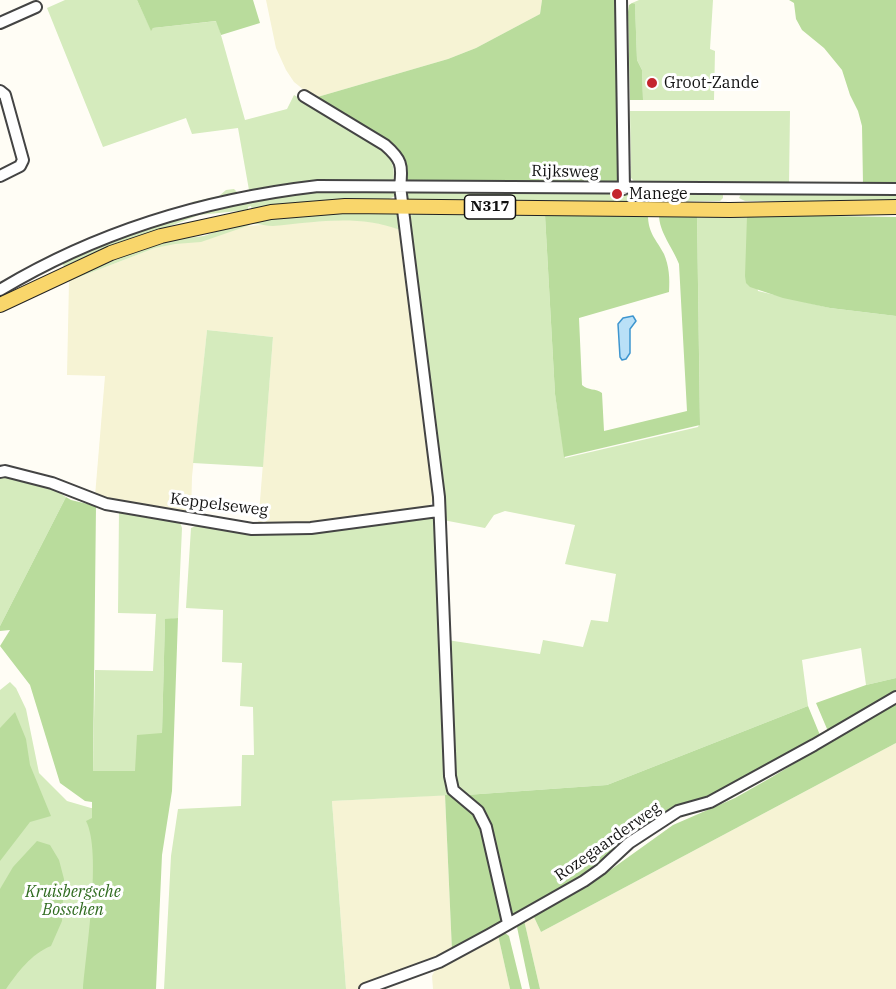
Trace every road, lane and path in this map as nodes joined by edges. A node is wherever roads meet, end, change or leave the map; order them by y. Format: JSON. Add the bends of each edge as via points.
{"nodes":[{"id":1,"x":621,"y":0,"type":"edge"},
{"id":2,"x":36,"y":7,"type":"dead end"},
{"id":3,"x":0,"y":23,"type":"edge"},
{"id":4,"x":0,"y":91,"type":"edge"},
{"id":5,"x":304,"y":96,"type":"dead end"},
{"id":6,"x":0,"y":176,"type":"edge"},
{"id":7,"x":400,"y":186,"type":"junction"},
{"id":8,"x":624,"y":189,"type":"junction"},
{"id":9,"x":896,"y":189,"type":"edge"},
{"id":10,"x":729,"y":190,"type":"junction"},
{"id":11,"x":402,"y":206,"type":"junction"},
{"id":12,"x":896,"y":207,"type":"edge"},
{"id":13,"x":730,"y":210,"type":"junction"},
{"id":14,"x":57,"y":258,"type":"junction"},
{"id":15,"x":64,"y":274,"type":"junction"},
{"id":16,"x":0,"y":290,"type":"edge"},
{"id":17,"x":0,"y":305,"type":"edge"},
{"id":18,"x":0,"y":472,"type":"edge"},
{"id":19,"x":438,"y":511,"type":"junction"},
{"id":20,"x":896,"y":697,"type":"edge"},
{"id":21,"x":508,"y":923,"type":"junction"},
{"id":22,"x":365,"y":989,"type":"edge"}],
"edges":[{"from":1,"to":8,"type":"street"},
{"from":2,"to":3,"type":"street"},
{"from":4,"to":6,"type":"street","via":[[5,95],[23,160],[20,166]]},
{"from":5,"to":7,"type":"street","via":[[397,156]]},
{"from":7,"to":8,"type":"street","name":"Rijksweg"},
{"from":7,"to":11,"type":"street"},
{"from":7,"to":14,"type":"street","name":"Rijksweg","via":[[318,186],[248,196],[123,230]]},
{"from":8,"to":10,"type":"street","name":"Rijksweg"},
{"from":9,"to":10,"type":"street","name":"Rijksweg"},
{"from":10,"to":13,"type":"street"},
{"from":11,"to":13,"type":"main road","number":"N317"},
{"from":11,"to":15,"type":"main road","number":"N317","via":[[309,208],[250,215],[161,236]]},
{"from":11,"to":19,"type":"street"},
{"from":12,"to":13,"type":"main road","number":"N317"},
{"from":14,"to":15,"type":"street"},
{"from":14,"to":16,"type":"street"},
{"from":15,"to":17,"type":"main road","number":"N317"},
{"from":18,"to":19,"type":"street","name":"Keppelseweg","via":[[52,483],[106,504],[252,529],[311,528]]},
{"from":19,"to":21,"type":"street","via":[[450,776],[453,790],[478,811],[486,827]]},
{"from":20,"to":21,"type":"street","name":"Rozegaarderweg","via":[[710,802],[678,811],[629,843],[584,881]]},
{"from":21,"to":22,"type":"street","name":"Rozegaarderweg","via":[[439,962]]}]}
